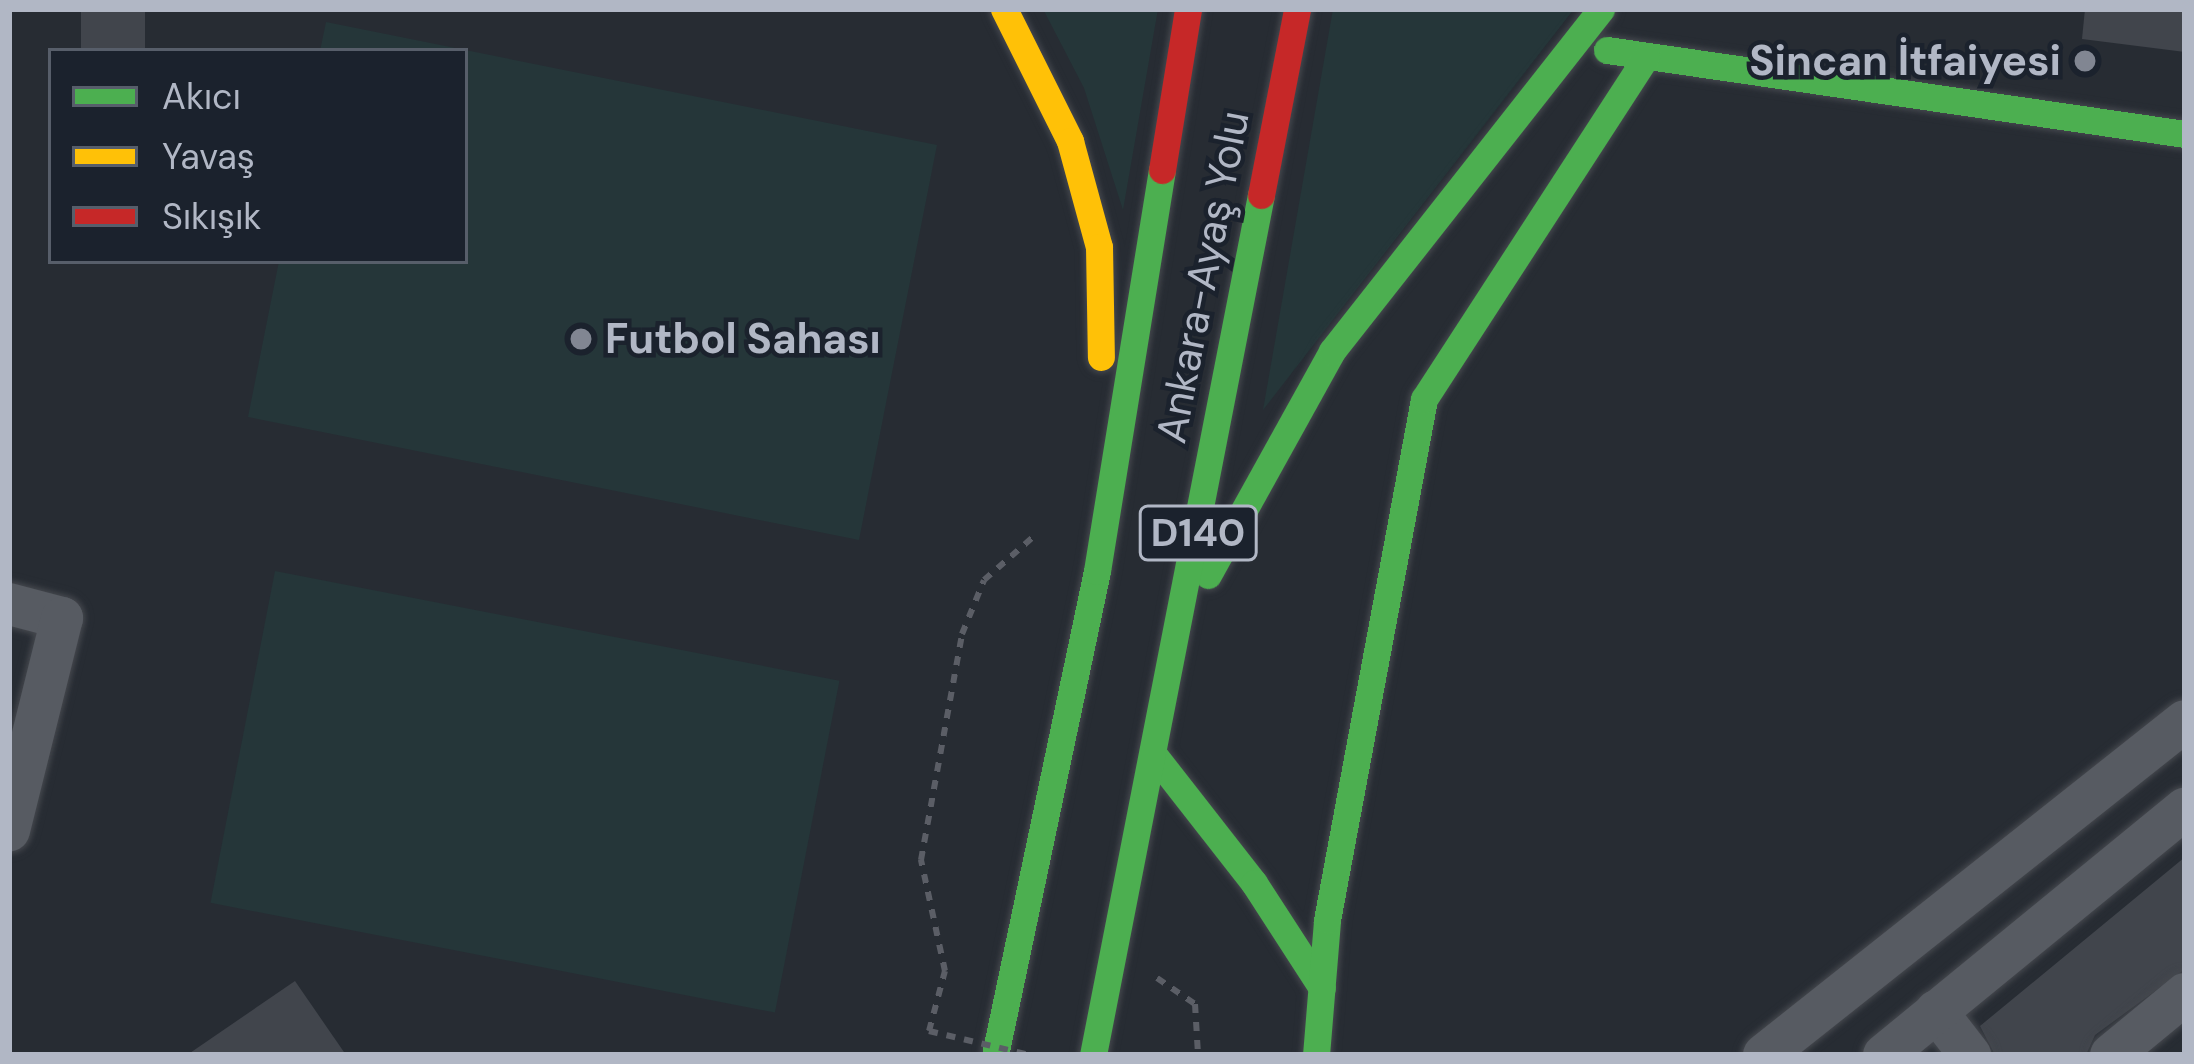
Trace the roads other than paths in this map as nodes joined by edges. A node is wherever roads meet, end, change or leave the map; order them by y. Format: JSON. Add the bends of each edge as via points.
{"nodes":[{"id":1,"x":1004,"y":9,"type":"edge"},
{"id":2,"x":1188,"y":9,"type":"edge"},
{"id":3,"x":1297,"y":9,"type":"edge"},
{"id":4,"x":1601,"y":9,"type":"edge"},
{"id":5,"x":1573,"y":44,"type":"junction"},
{"id":6,"x":1646,"y":57,"type":"junction"},
{"id":7,"x":2185,"y":134,"type":"edge"},
{"id":8,"x":1097,"y":572,"type":"junction"},
{"id":9,"x":9,"y":604,"type":"edge"},
{"id":10,"x":1180,"y":626,"type":"junction"},
{"id":11,"x":2185,"y":721,"type":"edge"},
{"id":12,"x":1154,"y":755,"type":"junction"},
{"id":13,"x":2185,"y":809,"type":"edge"},
{"id":14,"x":9,"y":831,"type":"edge"},
{"id":15,"x":1322,"y":988,"type":"junction"},
{"id":16,"x":2185,"y":994,"type":"edge"},
{"id":17,"x":1936,"y":1011,"type":"junction"},
{"id":18,"x":994,"y":1055,"type":"edge"},
{"id":19,"x":1093,"y":1055,"type":"edge"},
{"id":20,"x":1316,"y":1055,"type":"edge"},
{"id":21,"x":1764,"y":1055,"type":"edge"},
{"id":22,"x":1884,"y":1055,"type":"edge"},
{"id":23,"x":1970,"y":1055,"type":"edge"},
{"id":24,"x":2110,"y":1055,"type":"edge"}],
"edges":[{"from":1,"to":8,"type":"main road","via":[[1070,141],[1099,247]]},
{"from":2,"to":8,"type":"main road","name":"Ankara-Ayaş Yolu","number":"D140"},
{"from":3,"to":10,"type":"main road","name":"Ankara-Ayaş Yolu","number":"D140"},
{"from":4,"to":5,"type":"main road"},
{"from":5,"to":6,"type":"main road"},
{"from":5,"to":10,"type":"main road","via":[[1332,351]]},
{"from":6,"to":7,"type":"main road"},
{"from":6,"to":15,"type":"main road","via":[[1424,399]]},
{"from":8,"to":18,"type":"main road","name":"Ankara-Ayaş Yolu","number":"D140"},
{"from":9,"to":14,"type":"street","via":[[62,618]]},
{"from":10,"to":12,"type":"main road","name":"Ankara-Ayaş Yolu","number":"D140"},
{"from":11,"to":21,"type":"street"},
{"from":12,"to":15,"type":"main road","via":[[1254,883]]},
{"from":12,"to":19,"type":"main road","name":"Ankara-Ayaş Yolu","number":"D140"},
{"from":13,"to":17,"type":"street"},
{"from":15,"to":20,"type":"main road"},
{"from":16,"to":24,"type":"street"},
{"from":17,"to":22,"type":"street"},
{"from":17,"to":23,"type":"street"}]}
